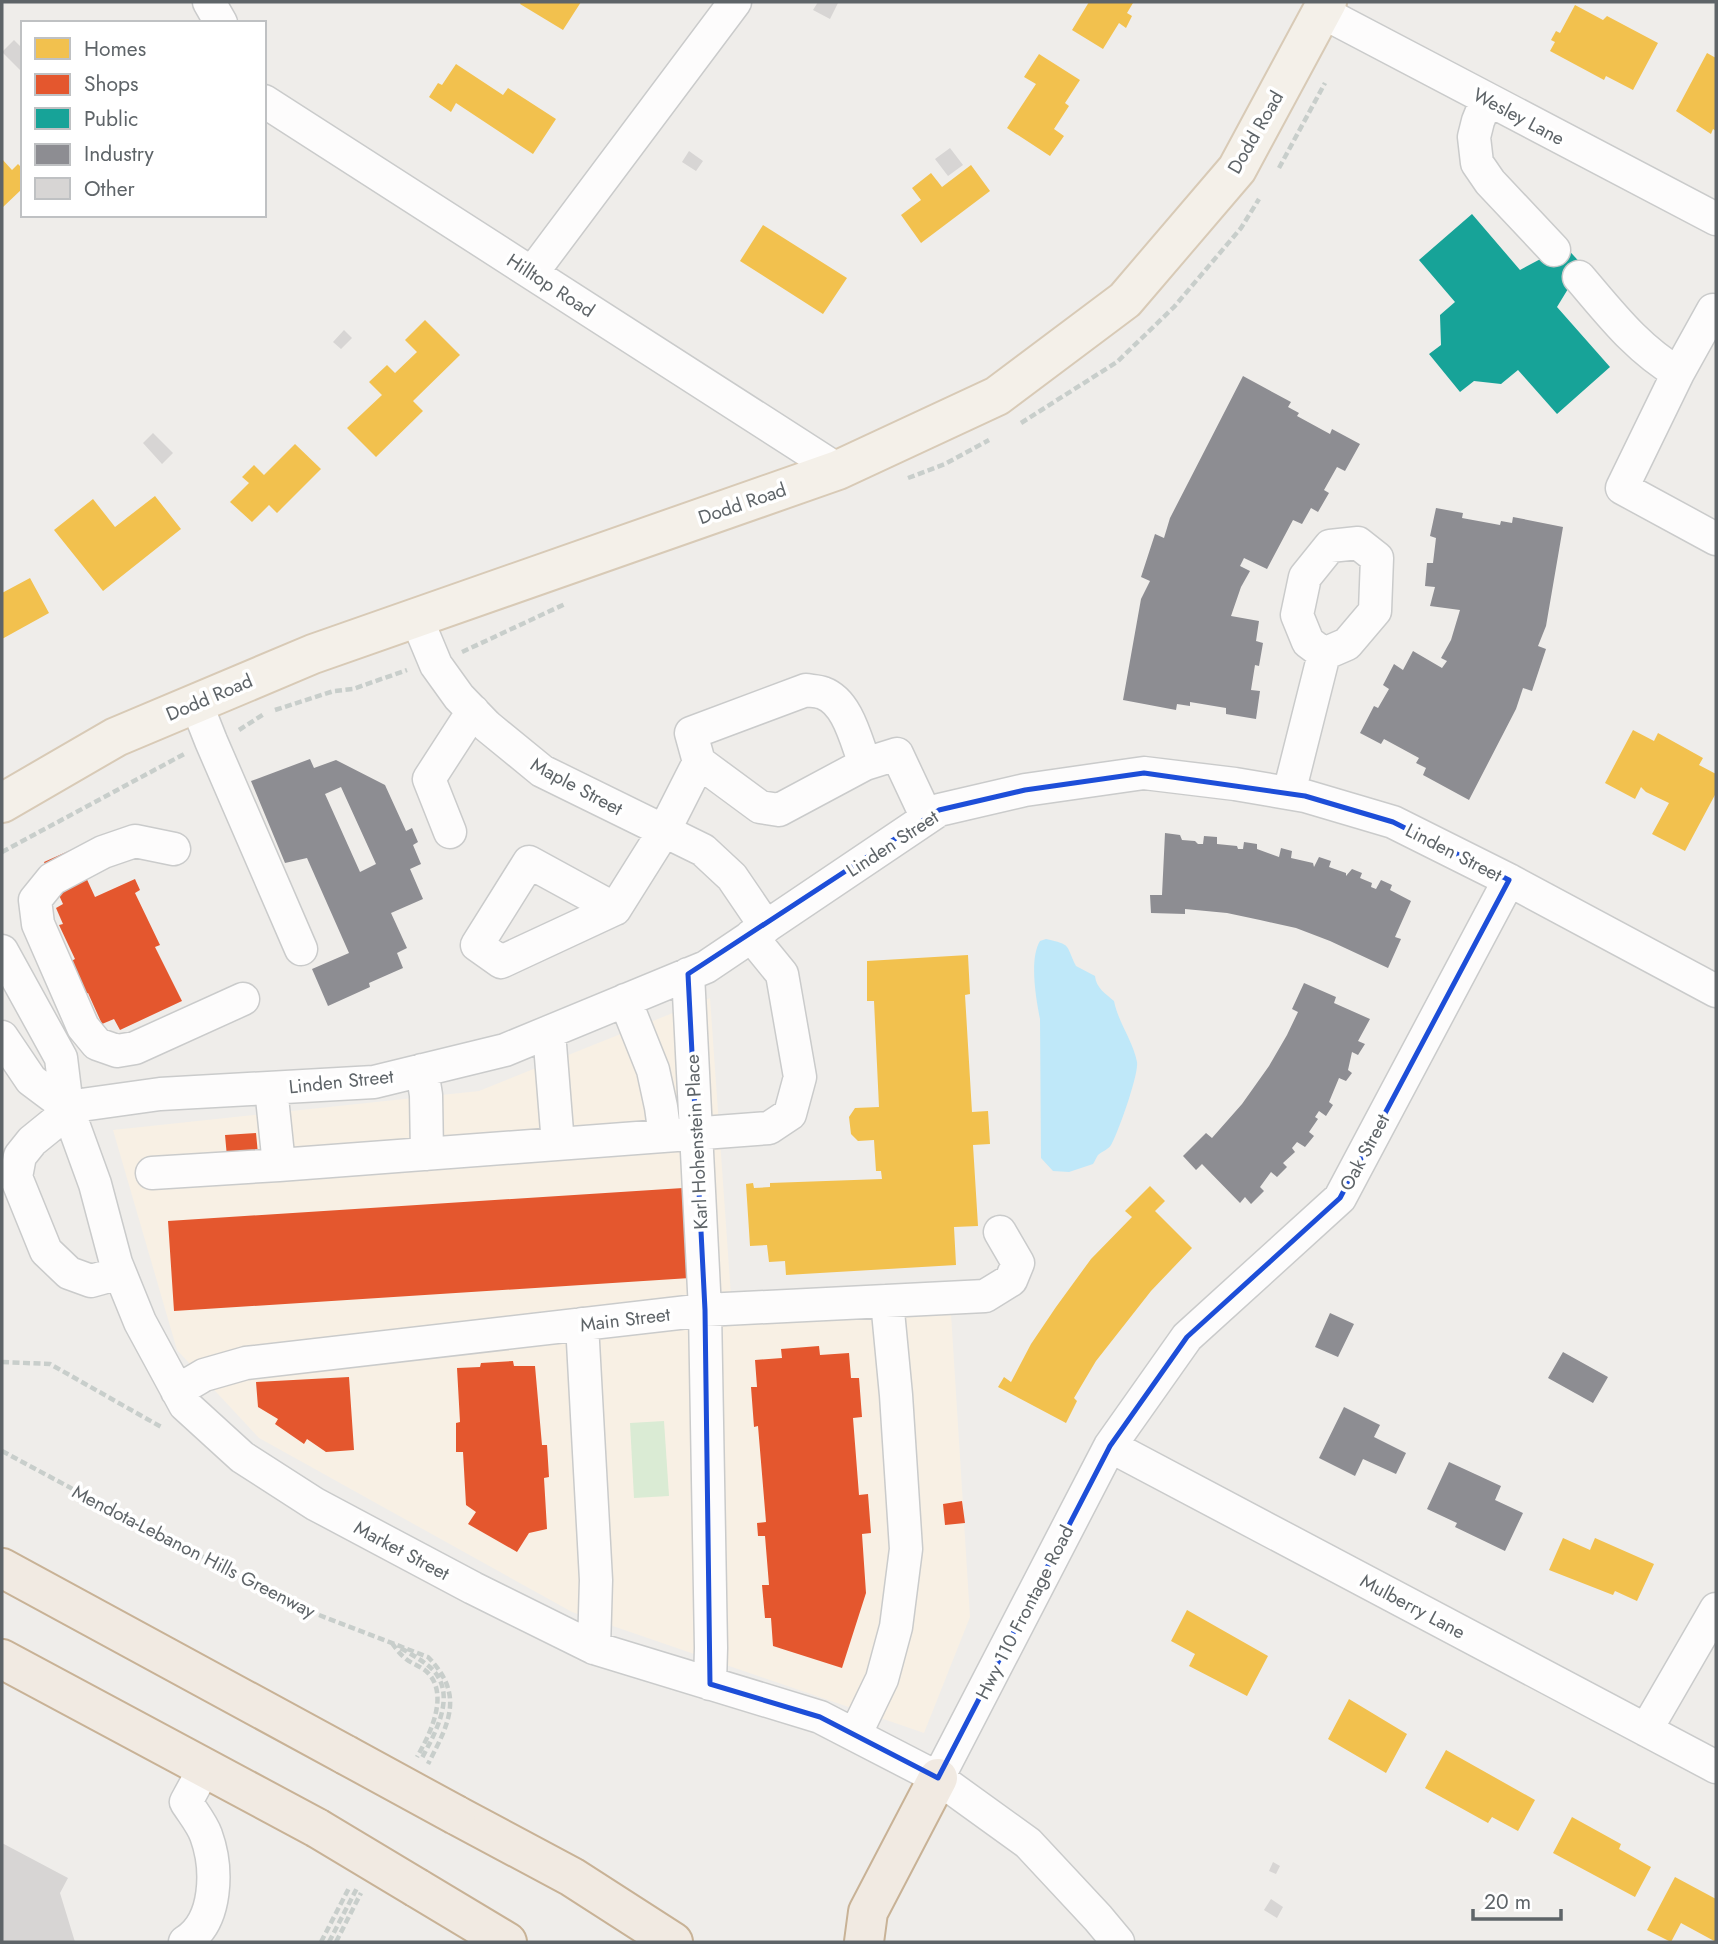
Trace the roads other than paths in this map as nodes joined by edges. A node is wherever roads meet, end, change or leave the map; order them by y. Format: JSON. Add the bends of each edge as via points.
{"nodes":[{"id":1,"x":209,"y":2,"type":"edge"},
{"id":2,"x":735,"y":2,"type":"edge"},
{"id":3,"x":1325,"y":7,"type":"edge"},
{"id":4,"x":219,"y":21,"type":"edge"},
{"id":5,"x":1487,"y":99,"type":"junction"},
{"id":6,"x":266,"y":102,"type":"edge"},
{"id":7,"x":1716,"y":219,"type":"edge"},
{"id":8,"x":1554,"y":250,"type":"dead end"},
{"id":9,"x":532,"y":273,"type":"junction"},
{"id":10,"x":1579,"y":276,"type":"dead end"},
{"id":11,"x":1715,"y":308,"type":"edge"},
{"id":12,"x":1678,"y":373,"type":"junction"},
{"id":13,"x":838,"y":470,"type":"junction"},
{"id":14,"x":1716,"y":539,"type":"edge"},
{"id":15,"x":416,"y":617,"type":"junction"},
{"id":16,"x":1324,"y":654,"type":"dead end"},
{"id":17,"x":197,"y":703,"type":"junction"},
{"id":18,"x":472,"y":711,"type":"junction"},
{"id":19,"x":699,"y":762,"type":"junction"},
{"id":20,"x":865,"y":764,"type":"junction"},
{"id":21,"x":1289,"y":793,"type":"junction"},
{"id":22,"x":2,"y":803,"type":"edge"},
{"id":23,"x":927,"y":818,"type":"junction"},
{"id":24,"x":664,"y":831,"type":"junction"},
{"id":25,"x":450,"y":832,"type":"dead end"},
{"id":26,"x":174,"y":849,"type":"dead end"},
{"id":27,"x":1509,"y":880,"type":"junction"},
{"id":28,"x":615,"y":909,"type":"dead end"},
{"id":29,"x":759,"y":931,"type":"junction"},
{"id":30,"x":301,"y":949,"type":"dead end"},
{"id":31,"x":2,"y":951,"type":"edge"},
{"id":32,"x":688,"y":974,"type":"junction"},
{"id":33,"x":1716,"y":991,"type":"edge"},
{"id":34,"x":243,"y":999,"type":"dead end"},
{"id":35,"x":625,"y":999,"type":"junction"},
{"id":36,"x":550,"y":1032,"type":"junction"},
{"id":37,"x":2,"y":1037,"type":"edge"},
{"id":38,"x":422,"y":1070,"type":"junction"},
{"id":39,"x":271,"y":1088,"type":"junction"},
{"id":40,"x":68,"y":1109,"type":"junction"},
{"id":41,"x":681,"y":1135,"type":"junction"},
{"id":42,"x":558,"y":1144,"type":"junction"},
{"id":43,"x":427,"y":1154,"type":"junction"},
{"id":44,"x":279,"y":1165,"type":"junction"},
{"id":45,"x":152,"y":1172,"type":"dead end"},
{"id":46,"x":1000,"y":1232,"type":"dead end"},
{"id":47,"x":120,"y":1273,"type":"junction"},
{"id":48,"x":887,"y":1301,"type":"junction"},
{"id":49,"x":705,"y":1310,"type":"junction"},
{"id":50,"x":582,"y":1324,"type":"junction"},
{"id":51,"x":177,"y":1391,"type":"junction"},
{"id":52,"x":1110,"y":1446,"type":"junction"},
{"id":53,"x":2,"y":1568,"type":"edge"},
{"id":54,"x":1716,"y":1609,"type":"edge"},
{"id":55,"x":594,"y":1648,"type":"junction"},
{"id":56,"x":2,"y":1659,"type":"edge"},
{"id":57,"x":710,"y":1685,"type":"junction"},
{"id":58,"x":1646,"y":1730,"type":"junction"},
{"id":59,"x":855,"y":1735,"type":"junction"},
{"id":60,"x":205,"y":1767,"type":"junction"},
{"id":61,"x":1716,"y":1767,"type":"edge"},
{"id":62,"x":938,"y":1779,"type":"junction"},
{"id":63,"x":185,"y":1942,"type":"edge"},
{"id":64,"x":506,"y":1942,"type":"edge"},
{"id":65,"x":673,"y":1942,"type":"edge"},
{"id":66,"x":864,"y":1942,"type":"edge"},
{"id":67,"x":1118,"y":1942,"type":"edge"}],
"edges":[{"from":1,"to":4,"type":"street"},
{"from":2,"to":9,"type":"street"},
{"from":3,"to":5,"type":"street","name":"Wesley Lane"},
{"from":3,"to":13,"type":"main road","name":"Dodd Road","via":[[1237,169],[1125,300],[997,397]]},
{"from":5,"to":7,"type":"street","name":"Wesley Lane"},
{"from":5,"to":8,"type":"street","via":[[1474,137],[1477,163]]},
{"from":6,"to":9,"type":"street","name":"Hilltop Road"},
{"from":9,"to":13,"type":"street","name":"Hilltop Road"},
{"from":10,"to":12,"type":"street","via":[[1636,342]]},
{"from":11,"to":12,"type":"street"},
{"from":12,"to":14,"type":"street","via":[[1622,488]]},
{"from":13,"to":15,"type":"main road","name":"Dodd Road"},
{"from":15,"to":17,"type":"main road","name":"Dodd Road","via":[[313,653]]},
{"from":15,"to":18,"type":"street","name":"Maple Street","via":[[436,665]]},
{"from":16,"to":21,"type":"street"},
{"from":17,"to":22,"type":"main road","name":"Dodd Road","via":[[116,737]]},
{"from":17,"to":30,"type":"street"},
{"from":18,"to":24,"type":"street","name":"Maple Street","via":[[542,771]]},
{"from":18,"to":25,"type":"street","via":[[429,779]]},
{"from":19,"to":20,"type":"street","via":[[760,807],[779,810]]},
{"from":19,"to":20,"type":"street","via":[[691,733],[806,690],[837,702]]},
{"from":19,"to":24,"type":"street"},
{"from":20,"to":23,"type":"street","via":[[897,754]]},
{"from":21,"to":23,"type":"street","name":"Linden Street","via":[[1144,773],[1025,790],[939,810]]},
{"from":21,"to":27,"type":"street","name":"Linden Street","via":[[1393,821]]},
{"from":23,"to":29,"type":"street","name":"Linden Street"},
{"from":24,"to":28,"type":"street"},
{"from":24,"to":29,"type":"street","name":"Maple Street","via":[[703,850],[732,877]]},
{"from":26,"to":34,"type":"street","via":[[135,841],[103,852],[52,878],[35,900],[37,924],[83,1027],[97,1044],[117,1051],[135,1048]]},
{"from":27,"to":33,"type":"street","name":"Linden Street"},
{"from":27,"to":52,"type":"street","name":"Oak Street","via":[[1340,1198],[1187,1336]]},
{"from":29,"to":32,"type":"street","name":"Linden Street"},
{"from":29,"to":41,"type":"street","name":"Maple Street","via":[[782,974],[800,1077],[790,1114],[769,1128]]},
{"from":31,"to":40,"type":"street","name":"Market Street","via":[[61,1058]]},
{"from":32,"to":35,"type":"street","name":"Linden Street"},
{"from":32,"to":41,"type":"street","name":"Karl Hohenstein Place"},
{"from":35,"to":36,"type":"street","name":"Linden Street"},
{"from":35,"to":41,"type":"street","via":[[653,1070],[661,1107]]},
{"from":36,"to":38,"type":"street","name":"Linden Street","via":[[505,1050]]},
{"from":36,"to":42,"type":"street"},
{"from":37,"to":40,"type":"street","via":[[32,1080]]},
{"from":38,"to":39,"type":"street","name":"Linden Street","via":[[374,1082]]},
{"from":38,"to":43,"type":"street"},
{"from":39,"to":40,"type":"street","name":"Linden Street","via":[[160,1094]]},
{"from":39,"to":44,"type":"street"},
{"from":40,"to":47,"type":"street","name":"Market Street"},
{"from":40,"to":47,"type":"street","via":[[32,1140],[20,1156],[16,1177],[46,1251],[69,1273],[91,1281]]},
{"from":41,"to":42,"type":"street","name":"Maple Street"},
{"from":41,"to":49,"type":"street","name":"Karl Hohenstein Place"},
{"from":42,"to":43,"type":"street","name":"Maple Street"},
{"from":43,"to":44,"type":"street","name":"Maple Street"},
{"from":44,"to":45,"type":"street","name":"Maple Street"},
{"from":46,"to":48,"type":"street","name":"Main Street","via":[[1018,1263],[1011,1280],[985,1296]]},
{"from":47,"to":51,"type":"street","name":"Market Street"},
{"from":48,"to":49,"type":"street","name":"Main Street"},
{"from":48,"to":59,"type":"street","via":[[906,1549],[896,1627],[882,1679]]},
{"from":49,"to":50,"type":"street","name":"Main Street"},
{"from":49,"to":57,"type":"street"},
{"from":50,"to":51,"type":"street","name":"Main Street","via":[[246,1363],[204,1375]]},
{"from":50,"to":55,"type":"street","via":[[596,1580]]},
{"from":51,"to":55,"type":"street","name":"Market Street","via":[[185,1405],[242,1457],[315,1504]]},
{"from":52,"to":58,"type":"street","name":"Mulberry Lane"},
{"from":52,"to":62,"type":"street","name":"Hwy 110 Frontage Road"},
{"from":53,"to":65,"type":"highway","bridge":true,"via":[[572,1877]]},
{"from":54,"to":58,"type":"street"},
{"from":55,"to":57,"type":"street","name":"Market Street"},
{"from":56,"to":60,"type":"highway"},
{"from":57,"to":59,"type":"street","name":"Market Street","via":[[820,1717]]},
{"from":58,"to":61,"type":"street","name":"Mulberry Lane"},
{"from":59,"to":62,"type":"street","name":"Market Street"},
{"from":60,"to":63,"type":"street","via":[[186,1802],[206,1834],[213,1865],[212,1896],[205,1919]]},
{"from":60,"to":64,"type":"highway","bridge":true,"via":[[317,1828]]},
{"from":62,"to":66,"type":"highway","via":[[868,1912]]},
{"from":62,"to":67,"type":"street","name":"Market Street","via":[[1028,1843]]}]}
